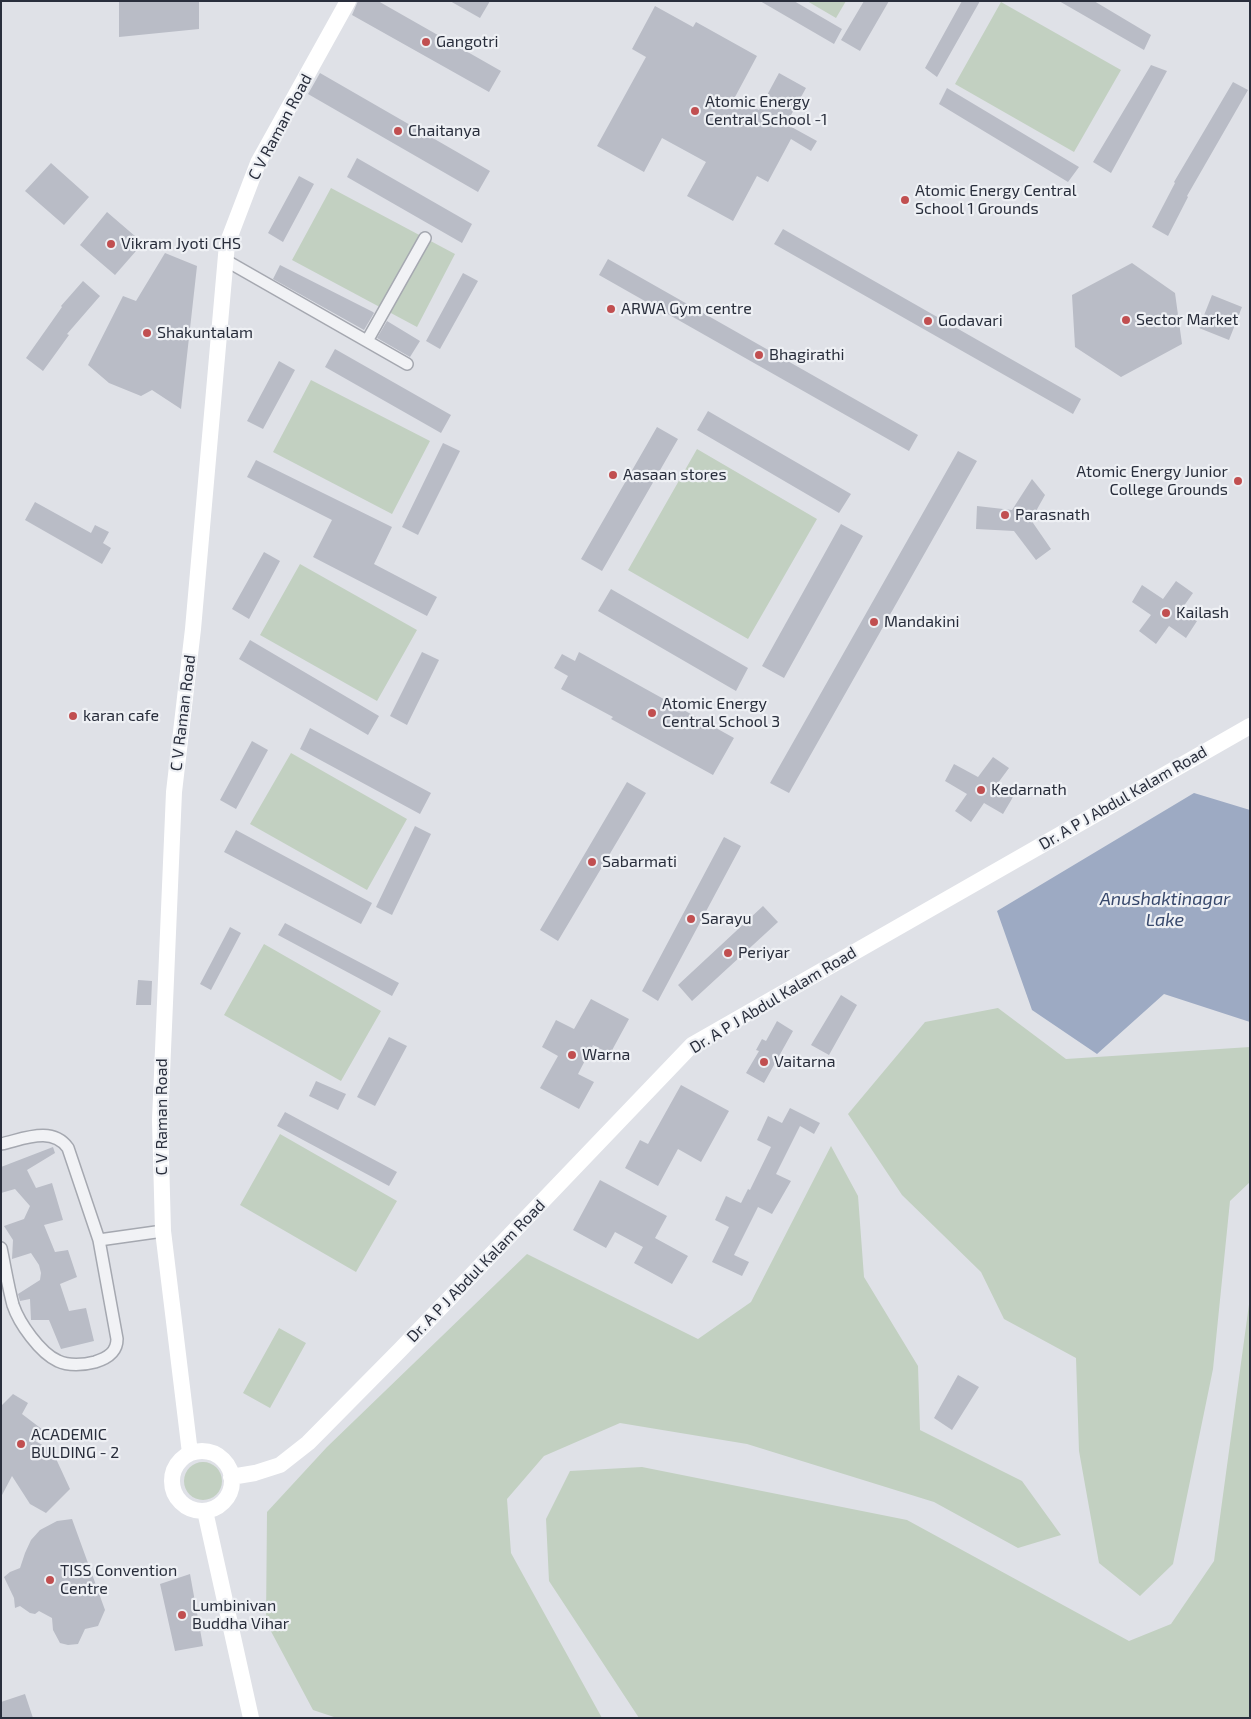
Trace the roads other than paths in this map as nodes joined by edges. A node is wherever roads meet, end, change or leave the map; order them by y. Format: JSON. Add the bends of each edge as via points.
{"nodes":[{"id":1,"x":348,"y":1,"type":"edge"},
{"id":2,"x":424,"y":238,"type":"dead end"},
{"id":3,"x":225,"y":260,"type":"junction"},
{"id":4,"x":367,"y":341,"type":"junction"},
{"id":5,"x":407,"y":364,"type":"dead end"},
{"id":6,"x":1250,"y":726,"type":"edge"},
{"id":7,"x":1,"y":1144,"type":"edge"},
{"id":8,"x":164,"y":1232,"type":"junction"},
{"id":9,"x":98,"y":1240,"type":"junction"},
{"id":10,"x":1,"y":1248,"type":"edge"},
{"id":11,"x":3,"y":1262,"type":"edge"},
{"id":12,"x":190,"y":1453,"type":"junction"},
{"id":13,"x":232,"y":1477,"type":"junction"},
{"id":14,"x":205,"y":1511,"type":"junction"},
{"id":15,"x":251,"y":1718,"type":"edge"}],
"edges":[{"from":1,"to":3,"type":"street","name":"C V Raman Road","via":[[258,163],[227,244]]},
{"from":2,"to":4,"type":"street"},
{"from":3,"to":4,"type":"street"},
{"from":3,"to":8,"type":"street","name":"C V Raman Road","via":[[174,792],[160,1120]]},
{"from":4,"to":5,"type":"street"},
{"from":6,"to":13,"type":"street","name":"Dr. A P J Abdul Kalam Road","via":[[692,1045],[308,1443],[280,1465]]},
{"from":7,"to":9,"type":"street","via":[[42,1135],[63,1140]]},
{"from":8,"to":9,"type":"street"},
{"from":8,"to":12,"type":"street","name":"C V Raman Road"},
{"from":9,"to":11,"type":"street","via":[[117,1347],[96,1362],[69,1365],[56,1361],[40,1346],[25,1329],[14,1306]]},
{"from":10,"to":11,"type":"street"},
{"from":12,"to":13,"type":"street","via":[[213,1453],[226,1463]]},
{"from":12,"to":14,"type":"street","via":[[178,1462],[172,1485],[183,1505]]},
{"from":13,"to":14,"type":"street","via":[[225,1500]]},
{"from":14,"to":15,"type":"street"}]}
